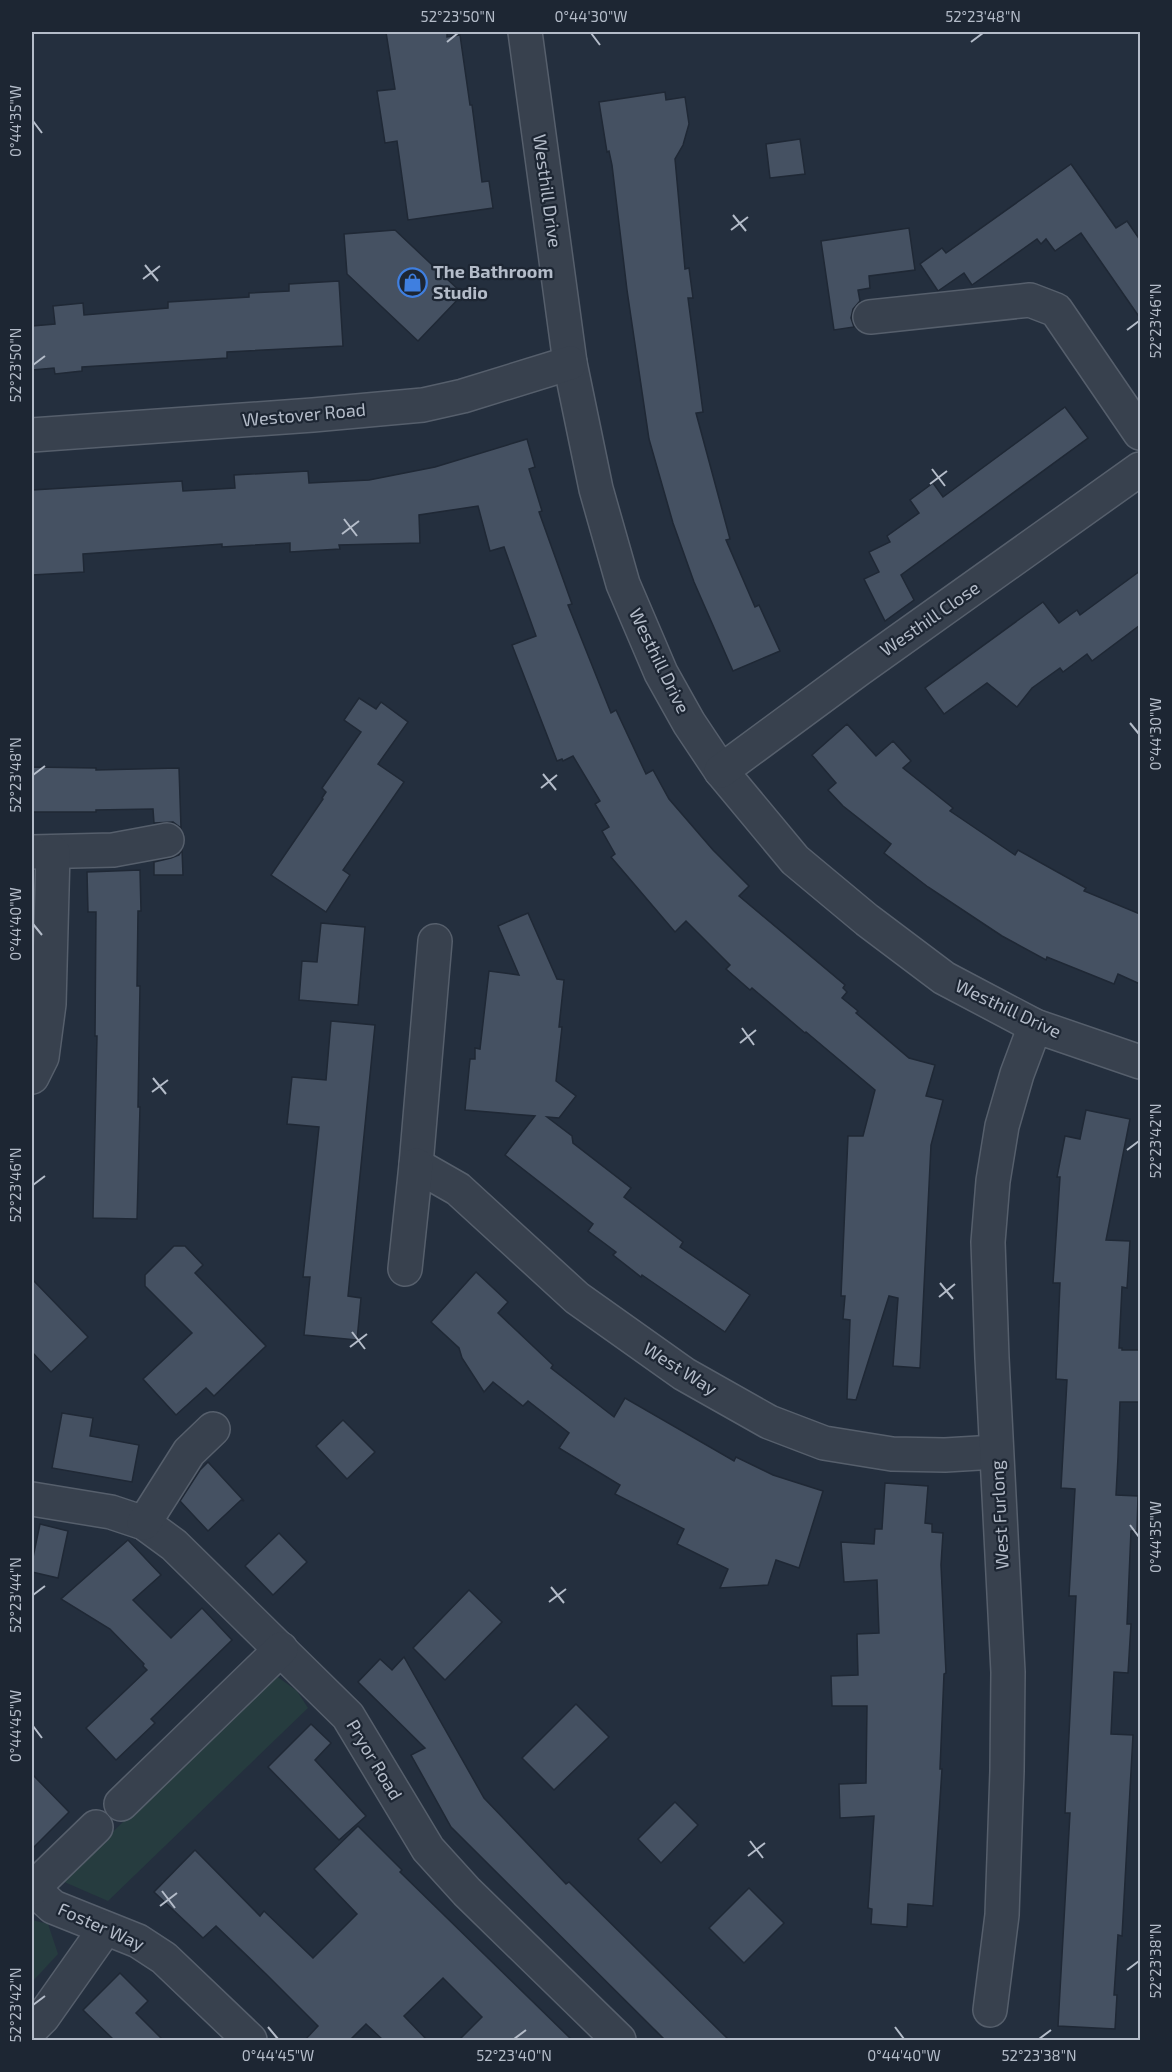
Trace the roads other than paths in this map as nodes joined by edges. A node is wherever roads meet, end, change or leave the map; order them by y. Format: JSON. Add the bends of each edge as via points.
{"nodes":[{"id":1,"x":525,"y":32,"type":"edge"},
{"id":2,"x":870,"y":317,"type":"dead end"},
{"id":3,"x":570,"y":363,"type":"junction"},
{"id":4,"x":1140,"y":433,"type":"edge"},
{"id":5,"x":32,"y":435,"type":"edge"},
{"id":6,"x":1140,"y":469,"type":"edge"},
{"id":7,"x":721,"y":771,"type":"junction"},
{"id":8,"x":167,"y":840,"type":"dead end"},
{"id":9,"x":42,"y":852,"type":"edge"},
{"id":10,"x":435,"y":941,"type":"dead end"},
{"id":11,"x":1035,"y":1026,"type":"junction"},
{"id":12,"x":1140,"y":1062,"type":"edge"},
{"id":13,"x":32,"y":1077,"type":"edge"},
{"id":14,"x":416,"y":1165,"type":"junction"},
{"id":15,"x":405,"y":1269,"type":"dead end"},
{"id":16,"x":213,"y":1429,"type":"dead end"},
{"id":17,"x":996,"y":1452,"type":"junction"},
{"id":18,"x":32,"y":1499,"type":"edge"},
{"id":19,"x":144,"y":1523,"type":"junction"},
{"id":20,"x":282,"y":1649,"type":"junction"},
{"id":21,"x":121,"y":1804,"type":"dead end"},
{"id":22,"x":96,"y":1827,"type":"dead end"},
{"id":23,"x":32,"y":1889,"type":"edge"},
{"id":24,"x":105,"y":1929,"type":"junction"},
{"id":25,"x":990,"y":2010,"type":"dead end"},
{"id":26,"x":32,"y":2028,"type":"edge"},
{"id":27,"x":250,"y":2040,"type":"edge"},
{"id":28,"x":619,"y":2040,"type":"edge"}],
"edges":[{"from":1,"to":3,"type":"street","name":"Westhill Drive"},
{"from":2,"to":4,"type":"street","via":[[1030,300],[1056,310]]},
{"from":3,"to":5,"type":"street","name":"Westover Road","via":[[423,405]]},
{"from":3,"to":7,"type":"street","name":"Westhill Drive","via":[[596,489],[623,584],[661,673]]},
{"from":6,"to":7,"type":"street","name":"Westhill Close"},
{"from":7,"to":11,"type":"street","name":"Westhill Drive","via":[[795,860],[867,920],[944,978]]},
{"from":8,"to":9,"type":"street","via":[[113,850]]},
{"from":9,"to":13,"type":"street","via":[[49,1004],[42,1057]]},
{"from":10,"to":14,"type":"street"},
{"from":11,"to":12,"type":"street","name":"Westhill Drive"},
{"from":11,"to":17,"type":"street","name":"West Furlong","via":[[1002,1126],[993,1181],[988,1242]]},
{"from":14,"to":15,"type":"street"},
{"from":14,"to":17,"type":"street","name":"West Way","via":[[458,1189],[577,1298],[684,1374],[769,1422],[824,1443],[892,1454]]},
{"from":16,"to":19,"type":"street","via":[[189,1452]]},
{"from":17,"to":25,"type":"street","name":"West Furlong","via":[[1008,1672],[1002,1915]]},
{"from":18,"to":19,"type":"street","name":"Pryor Road","via":[[111,1512]]},
{"from":19,"to":20,"type":"street","name":"Pryor Road","via":[[174,1545]]},
{"from":20,"to":21,"type":"street"},
{"from":20,"to":28,"type":"street","name":"Pryor Road","via":[[348,1716],[428,1849]]},
{"from":22,"to":23,"type":"street"},
{"from":23,"to":24,"type":"street","name":"Foster Way","via":[[53,1907]]},
{"from":24,"to":26,"type":"street"},
{"from":24,"to":27,"type":"street","name":"Foster Way","via":[[138,1941],[164,1958]]}]}
